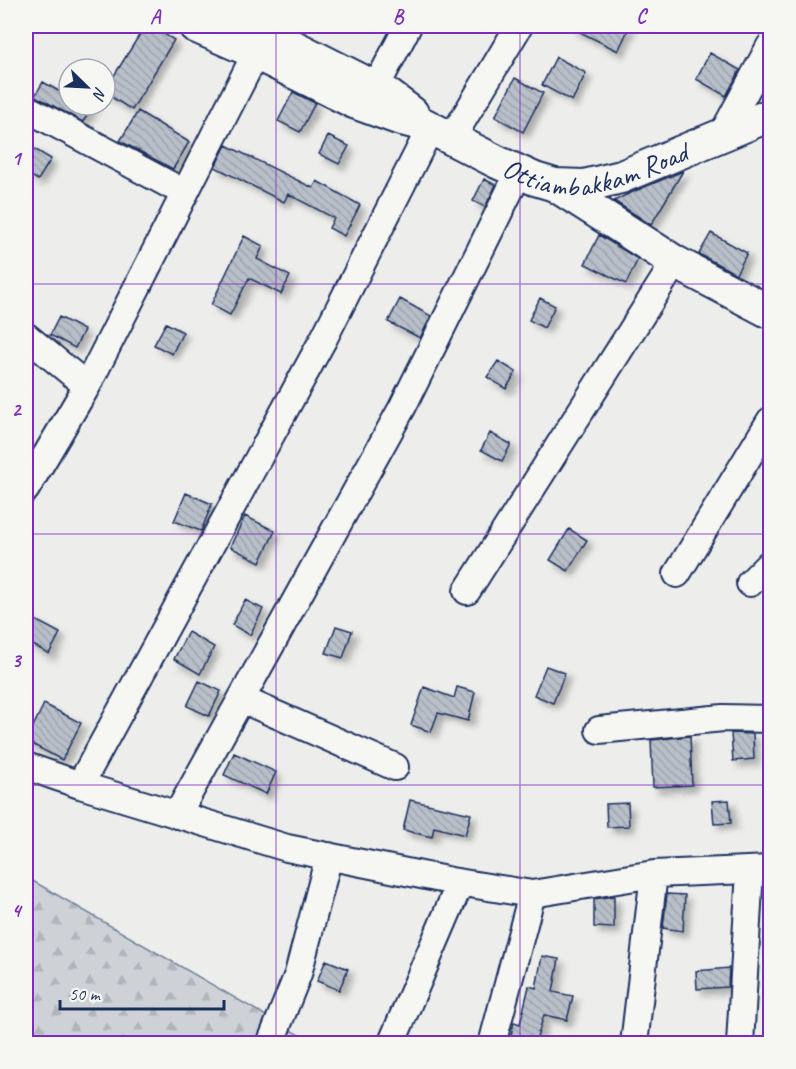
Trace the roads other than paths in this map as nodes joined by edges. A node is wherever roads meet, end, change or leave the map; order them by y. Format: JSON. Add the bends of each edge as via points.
{"nodes":[{"id":1,"x":195,"y":26,"type":"edge"},
{"id":2,"x":408,"y":26,"type":"edge"},
{"id":3,"x":519,"y":26,"type":"edge"},
{"id":4,"x":262,"y":34,"type":"edge"},
{"id":5,"x":771,"y":46,"type":"edge"},
{"id":6,"x":376,"y":87,"type":"junction"},
{"id":7,"x":26,"y":108,"type":"edge"},
{"id":8,"x":771,"y":115,"type":"edge"},
{"id":9,"x":436,"y":130,"type":"junction"},
{"id":10,"x":722,"y":135,"type":"junction"},
{"id":11,"x":519,"y":172,"type":"junction"},
{"id":12,"x":555,"y":185,"type":"junction"},
{"id":13,"x":185,"y":193,"type":"junction"},
{"id":14,"x":675,"y":262,"type":"junction"},
{"id":15,"x":771,"y":312,"type":"edge"},
{"id":16,"x":26,"y":336,"type":"edge"},
{"id":17,"x":87,"y":386,"type":"junction"},
{"id":18,"x":771,"y":421,"type":"edge"},
{"id":19,"x":26,"y":489,"type":"edge"},
{"id":20,"x":771,"y":563,"type":"edge"},
{"id":21,"x":677,"y":574,"type":"dead end"},
{"id":22,"x":750,"y":583,"type":"dead end"},
{"id":23,"x":467,"y":591,"type":"dead end"},
{"id":24,"x":241,"y":699,"type":"junction"},
{"id":25,"x":768,"y":716,"type":"edge"},
{"id":26,"x":599,"y":730,"type":"dead end"},
{"id":27,"x":26,"y":766,"type":"edge"},
{"id":28,"x":395,"y":767,"type":"dead end"},
{"id":29,"x":80,"y":785,"type":"junction"},
{"id":30,"x":177,"y":815,"type":"junction"},
{"id":31,"x":329,"y":856,"type":"junction"},
{"id":32,"x":760,"y":870,"type":"edge"},
{"id":33,"x":654,"y":874,"type":"junction"},
{"id":34,"x":460,"y":883,"type":"junction"},
{"id":35,"x":532,"y":894,"type":"junction"},
{"id":36,"x":392,"y":1042,"type":"dead end"},
{"id":37,"x":270,"y":1044,"type":"edge"},
{"id":38,"x":492,"y":1044,"type":"edge"},
{"id":39,"x":634,"y":1044,"type":"edge"},
{"id":40,"x":740,"y":1044,"type":"edge"}],
"edges":[{"from":1,"to":4,"type":"street","name":"Ottiambakkam Road"},
{"from":2,"to":6,"type":"street"},
{"from":3,"to":9,"type":"street"},
{"from":4,"to":6,"type":"street","name":"Ottiambakkam Road"},
{"from":4,"to":9,"type":"street","name":"Ottiambakkam Road","via":[[362,105]]},
{"from":4,"to":13,"type":"street"},
{"from":5,"to":10,"type":"street"},
{"from":6,"to":9,"type":"street","name":"Ottiambakkam Road"},
{"from":7,"to":13,"type":"street"},
{"from":8,"to":10,"type":"street","name":"Ottiambakkam Road"},
{"from":9,"to":11,"type":"street","name":"Ottiambakkam Road"},
{"from":9,"to":29,"type":"street"},
{"from":10,"to":12,"type":"street","name":"Ottiambakkam Road","via":[[621,177],[584,186]]},
{"from":11,"to":12,"type":"street","name":"Ottiambakkam Road"},
{"from":11,"to":24,"type":"street","via":[[402,408]]},
{"from":12,"to":14,"type":"street"},
{"from":13,"to":17,"type":"street"},
{"from":14,"to":15,"type":"street"},
{"from":14,"to":23,"type":"street"},
{"from":16,"to":17,"type":"street"},
{"from":17,"to":19,"type":"street"},
{"from":18,"to":21,"type":"street"},
{"from":20,"to":22,"type":"street"},
{"from":24,"to":28,"type":"street"},
{"from":24,"to":30,"type":"street"},
{"from":25,"to":26,"type":"street"},
{"from":27,"to":29,"type":"street"},
{"from":29,"to":30,"type":"street"},
{"from":30,"to":31,"type":"street","via":[[287,848]]},
{"from":31,"to":34,"type":"street"},
{"from":31,"to":37,"type":"street","via":[[298,974]]},
{"from":32,"to":33,"type":"street"},
{"from":32,"to":40,"type":"street"},
{"from":33,"to":35,"type":"street"},
{"from":33,"to":39,"type":"street"},
{"from":34,"to":35,"type":"street"},
{"from":34,"to":36,"type":"street"},
{"from":35,"to":38,"type":"street"}]}
